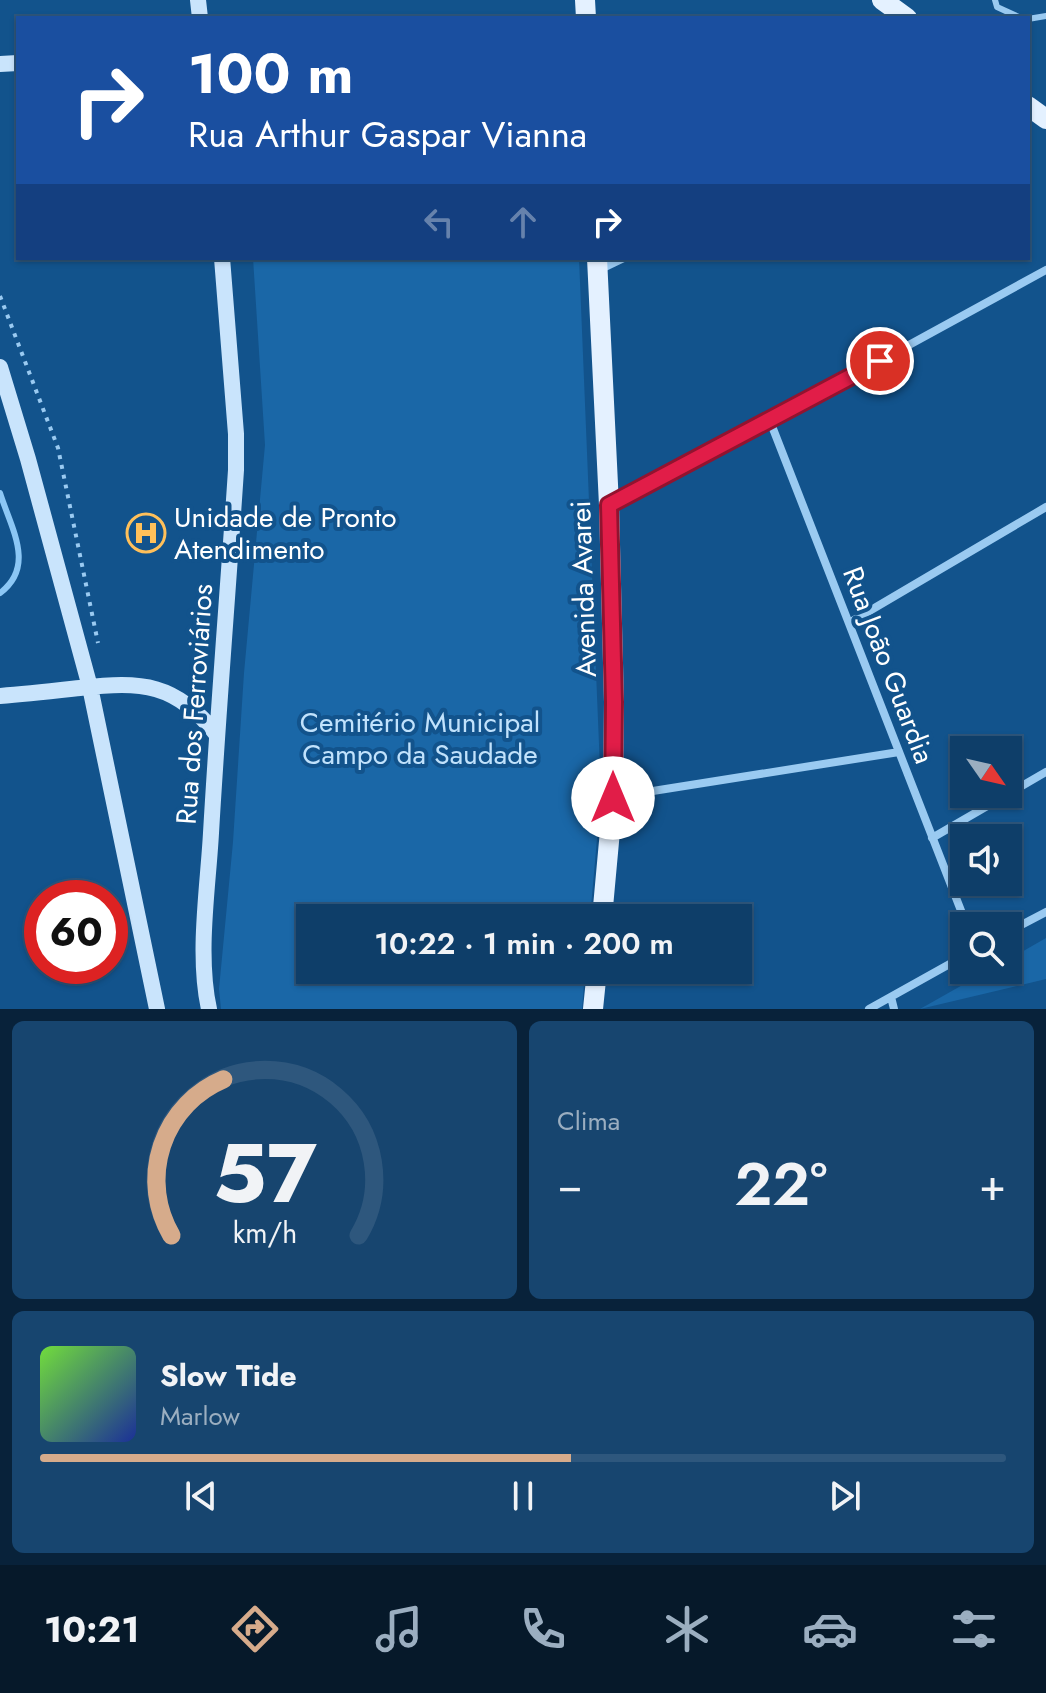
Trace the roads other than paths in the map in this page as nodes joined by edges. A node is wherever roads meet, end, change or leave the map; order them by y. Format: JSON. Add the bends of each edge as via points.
{"nodes":[{"id":1,"x":995,"y":0,"type":"edge"},
{"id":2,"x":886,"y":1,"type":"edge"},
{"id":3,"x":905,"y":16,"type":"edge"},
{"id":4,"x":1017,"y":16,"type":"edge"},
{"id":5,"x":222,"y":260,"type":"edge"},
{"id":6,"x":598,"y":264,"type":"edge"},
{"id":7,"x":1046,"y":270,"type":"edge"},
{"id":8,"x":0,"y":367,"type":"edge"},
{"id":9,"x":770,"y":421,"type":"junction"},
{"id":10,"x":609,"y":505,"type":"junction"},
{"id":11,"x":1046,"y":507,"type":"edge"},
{"id":12,"x":849,"y":623,"type":"junction"},
{"id":13,"x":90,"y":687,"type":"junction"},
{"id":14,"x":0,"y":696,"type":"edge"},
{"id":15,"x":217,"y":735,"type":"junction"},
{"id":16,"x":899,"y":752,"type":"junction"},
{"id":17,"x":1046,"y":772,"type":"edge"},
{"id":18,"x":1022,"y":786,"type":"edge"},
{"id":19,"x":613,"y":798,"type":"junction"},
{"id":20,"x":984,"y":808,"type":"edge"},
{"id":21,"x":932,"y":838,"type":"junction"},
{"id":22,"x":603,"y":904,"type":"edge"},
{"id":23,"x":961,"y":912,"type":"edge"},
{"id":24,"x":1046,"y":912,"type":"edge"},
{"id":25,"x":1022,"y":925,"type":"edge"},
{"id":26,"x":950,"y":964,"type":"edge"},
{"id":27,"x":596,"y":984,"type":"edge"},
{"id":28,"x":891,"y":997,"type":"junction"},
{"id":29,"x":157,"y":1009,"type":"edge"},
{"id":30,"x":209,"y":1009,"type":"edge"},
{"id":31,"x":593,"y":1009,"type":"edge"},
{"id":32,"x":869,"y":1009,"type":"edge"},
{"id":33,"x":894,"y":1009,"type":"edge"}],
"edges":[{"from":1,"to":4,"type":"lane","via":[[997,7]]},
{"from":2,"to":3,"type":"main road"},
{"from":5,"to":15,"type":"street","name":"Rua dos Ferroviários","via":[[236,470]]},
{"from":6,"to":10,"type":"main road","name":"Avenida Avarei"},
{"from":7,"to":9,"type":"street"},
{"from":8,"to":13,"type":"street"},
{"from":9,"to":10,"type":"street"},
{"from":9,"to":12,"type":"street","name":"Rua João Guardia"},
{"from":10,"to":19,"type":"main road","name":"Avenida Avarei"},
{"from":11,"to":12,"type":"street"},
{"from":12,"to":16,"type":"street","name":"Rua João Guardia"},
{"from":13,"to":14,"type":"street"},
{"from":13,"to":15,"type":"street","via":[[156,687],[189,705]]},
{"from":13,"to":29,"type":"street"},
{"from":15,"to":30,"type":"street","name":"Rua dos Ferroviários","via":[[206,924]]},
{"from":16,"to":19,"type":"street"},
{"from":16,"to":21,"type":"street","name":"Rua João Guardia"},
{"from":17,"to":18,"type":"street"},
{"from":19,"to":22,"type":"main road","name":"Avenida Avarei"},
{"from":20,"to":21,"type":"street"},
{"from":21,"to":23,"type":"street","name":"Rua João Guardia"},
{"from":24,"to":25,"type":"street"},
{"from":26,"to":28,"type":"street"},
{"from":27,"to":31,"type":"main road"},
{"from":28,"to":32,"type":"street"},
{"from":28,"to":33,"type":"street"}]}
